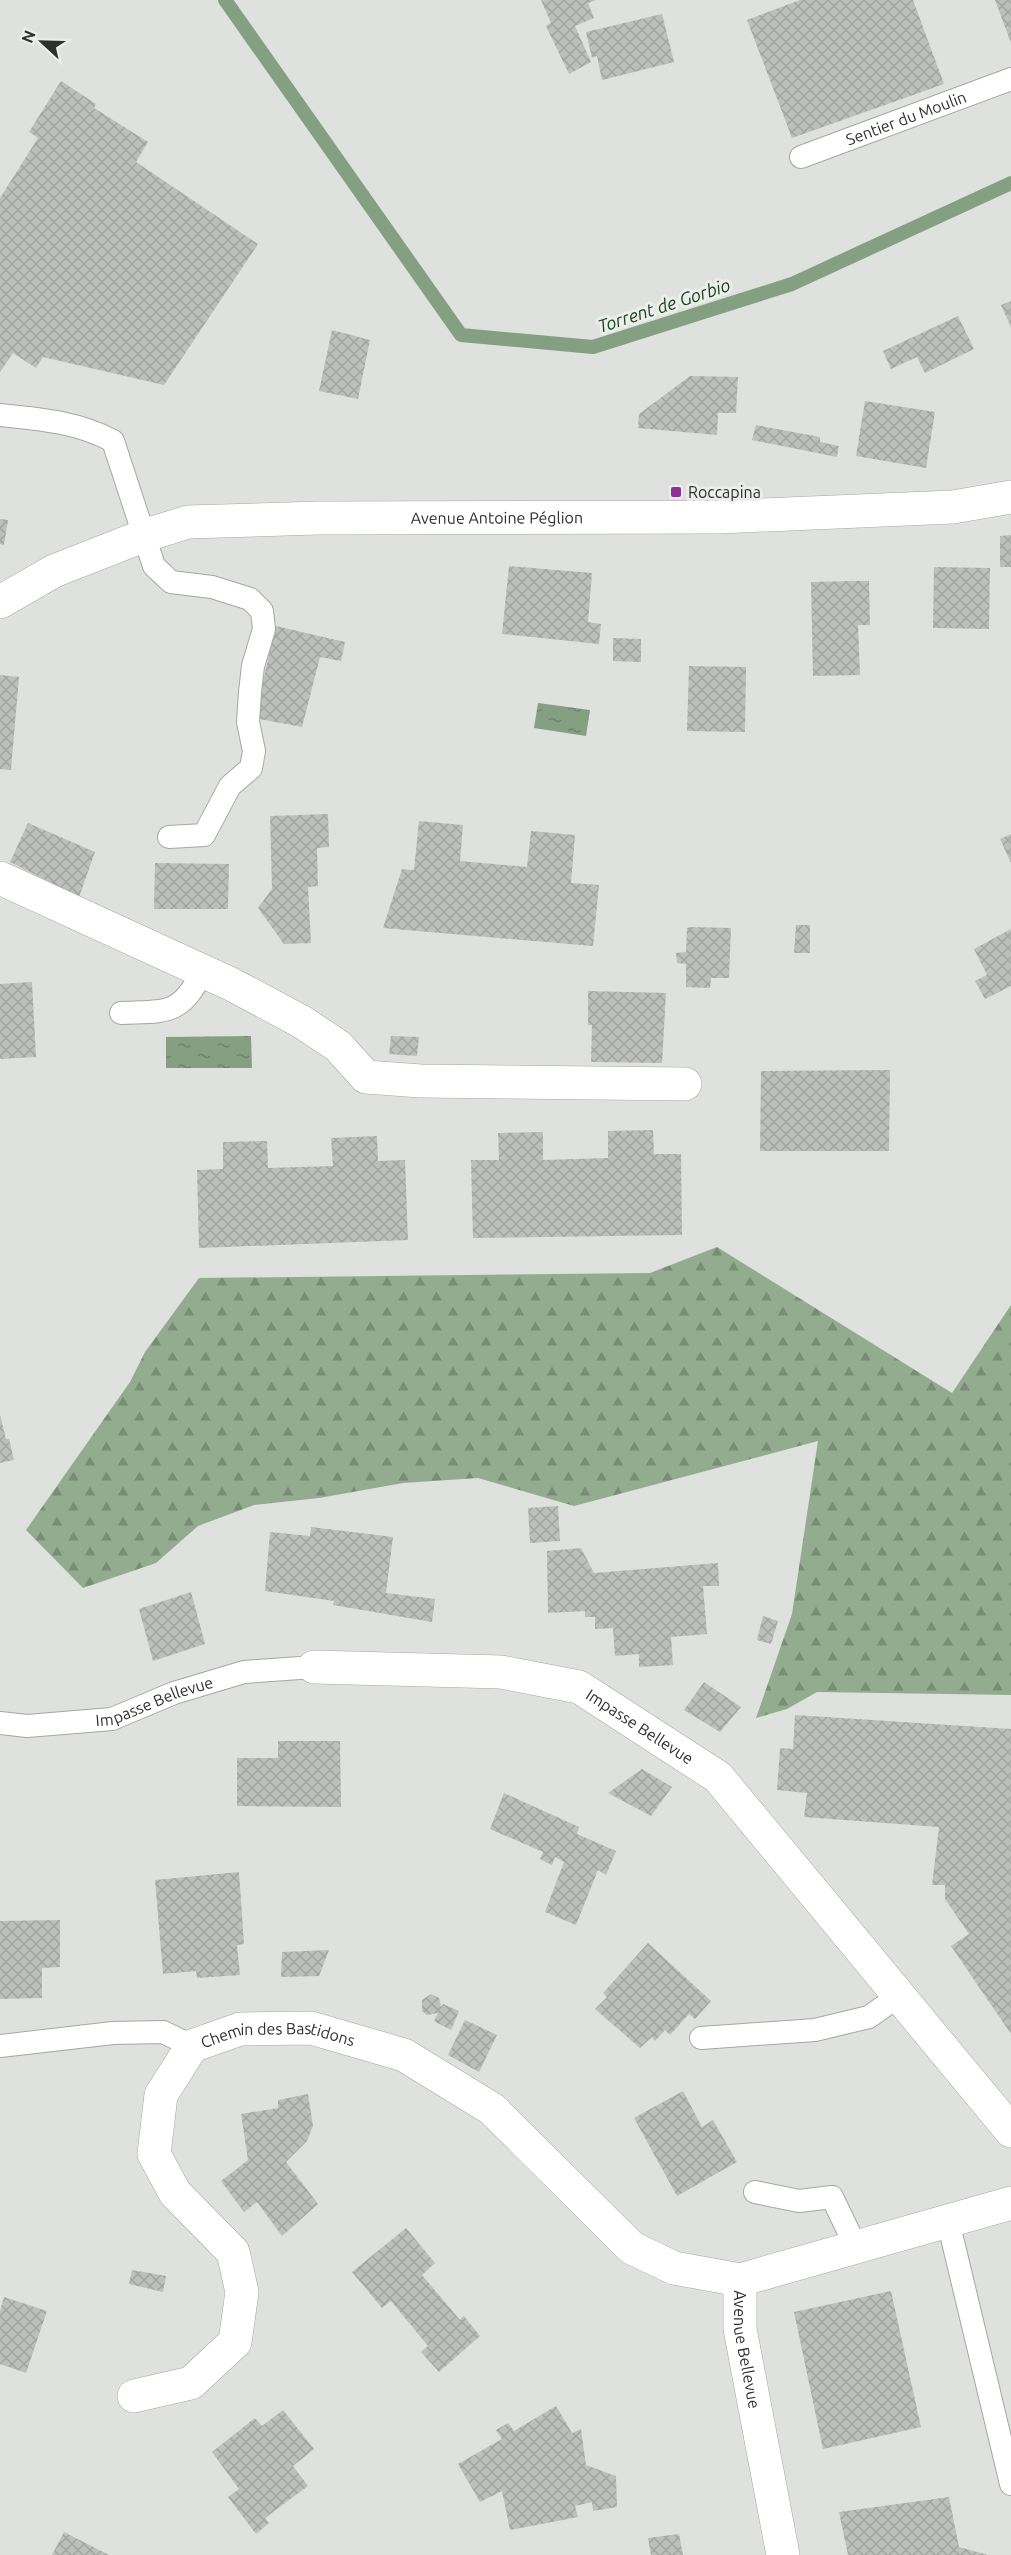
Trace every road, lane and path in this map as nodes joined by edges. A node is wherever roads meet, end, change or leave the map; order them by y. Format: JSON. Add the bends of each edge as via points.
{"nodes":[{"id":1,"x":1011,"y":79,"type":"edge"},
{"id":2,"x":801,"y":157,"type":"dead end"},
{"id":3,"x":0,"y":415,"type":"edge"},
{"id":4,"x":1011,"y":498,"type":"edge"},
{"id":5,"x":143,"y":536,"type":"junction"},
{"id":6,"x":0,"y":602,"type":"edge"},
{"id":7,"x":169,"y":837,"type":"dead end"},
{"id":8,"x":0,"y":878,"type":"edge"},
{"id":9,"x":203,"y":971,"type":"junction"},
{"id":10,"x":121,"y":1013,"type":"dead end"},
{"id":11,"x":685,"y":1084,"type":"dead end"},
{"id":12,"x":314,"y":1667,"type":"joint"},
{"id":13,"x":0,"y":1723,"type":"edge"},
{"id":14,"x":897,"y":1997,"type":"junction"},
{"id":15,"x":701,"y":2038,"type":"dead end"},
{"id":16,"x":0,"y":2046,"type":"edge"},
{"id":17,"x":192,"y":2046,"type":"junction"},
{"id":18,"x":1011,"y":2131,"type":"edge"},
{"id":19,"x":755,"y":2192,"type":"dead end"},
{"id":20,"x":1011,"y":2203,"type":"edge"},
{"id":21,"x":948,"y":2221,"type":"junction"},
{"id":22,"x":855,"y":2246,"type":"junction"},
{"id":23,"x":740,"y":2280,"type":"junction"},
{"id":24,"x":134,"y":2396,"type":"dead end"},
{"id":25,"x":1011,"y":2484,"type":"edge"},
{"id":26,"x":783,"y":2555,"type":"edge"}],
"edges":[{"from":1,"to":2,"type":"lane","name":"Sentier du Moulin"},
{"from":3,"to":5,"type":"lane","via":[[90,428],[113,441]]},
{"from":4,"to":5,"type":"street","name":"Avenue Antoine Péglion","via":[[953,507],[718,517],[188,522]]},
{"from":5,"to":6,"type":"street","name":"Avenue Antoine Péglion","via":[[54,571]]},
{"from":5,"to":7,"type":"lane","via":[[154,566],[171,582],[212,587],[250,599],[262,611],[264,628],[250,692],[248,722],[254,751],[251,768],[230,786],[204,835]]},
{"from":8,"to":9,"type":"street"},
{"from":9,"to":10,"type":"lane","via":[[191,994],[169,1011]]},
{"from":9,"to":11,"type":"street","via":[[302,1022],[338,1046],[366,1077]]},
{"from":12,"to":13,"type":"lane","name":"Impasse Bellevue","via":[[244,1672],[174,1693],[112,1719],[27,1726]]},
{"from":12,"to":14,"type":"street","name":"Impasse Bellevue","via":[[501,1672],[579,1687],[718,1777]]},
{"from":14,"to":15,"type":"lane","via":[[869,2017],[815,2030]]},
{"from":14,"to":18,"type":"street","name":"Impasse Bellevue"},
{"from":16,"to":17,"type":"lane","via":[[112,2033],[163,2032]]},
{"from":17,"to":23,"type":"street","name":"Chemin des Bastidons","via":[[240,2029],[311,2028],[404,2055],[492,2109],[632,2248],[674,2268]]},
{"from":17,"to":24,"type":"street","name":"Chemin des Bastidons","via":[[161,2095],[154,2154],[175,2193],[233,2252],[242,2292],[234,2342],[191,2382]]},
{"from":19,"to":22,"type":"lane","via":[[799,2202],[832,2197]]},
{"from":20,"to":21,"type":"street","name":"Avenue Bellevue"},
{"from":21,"to":22,"type":"street","name":"Avenue Bellevue"},
{"from":21,"to":25,"type":"lane"},
{"from":22,"to":23,"type":"street","name":"Avenue Bellevue"},
{"from":23,"to":26,"type":"street","name":"Avenue Bellevue","via":[[741,2329]]}]}
